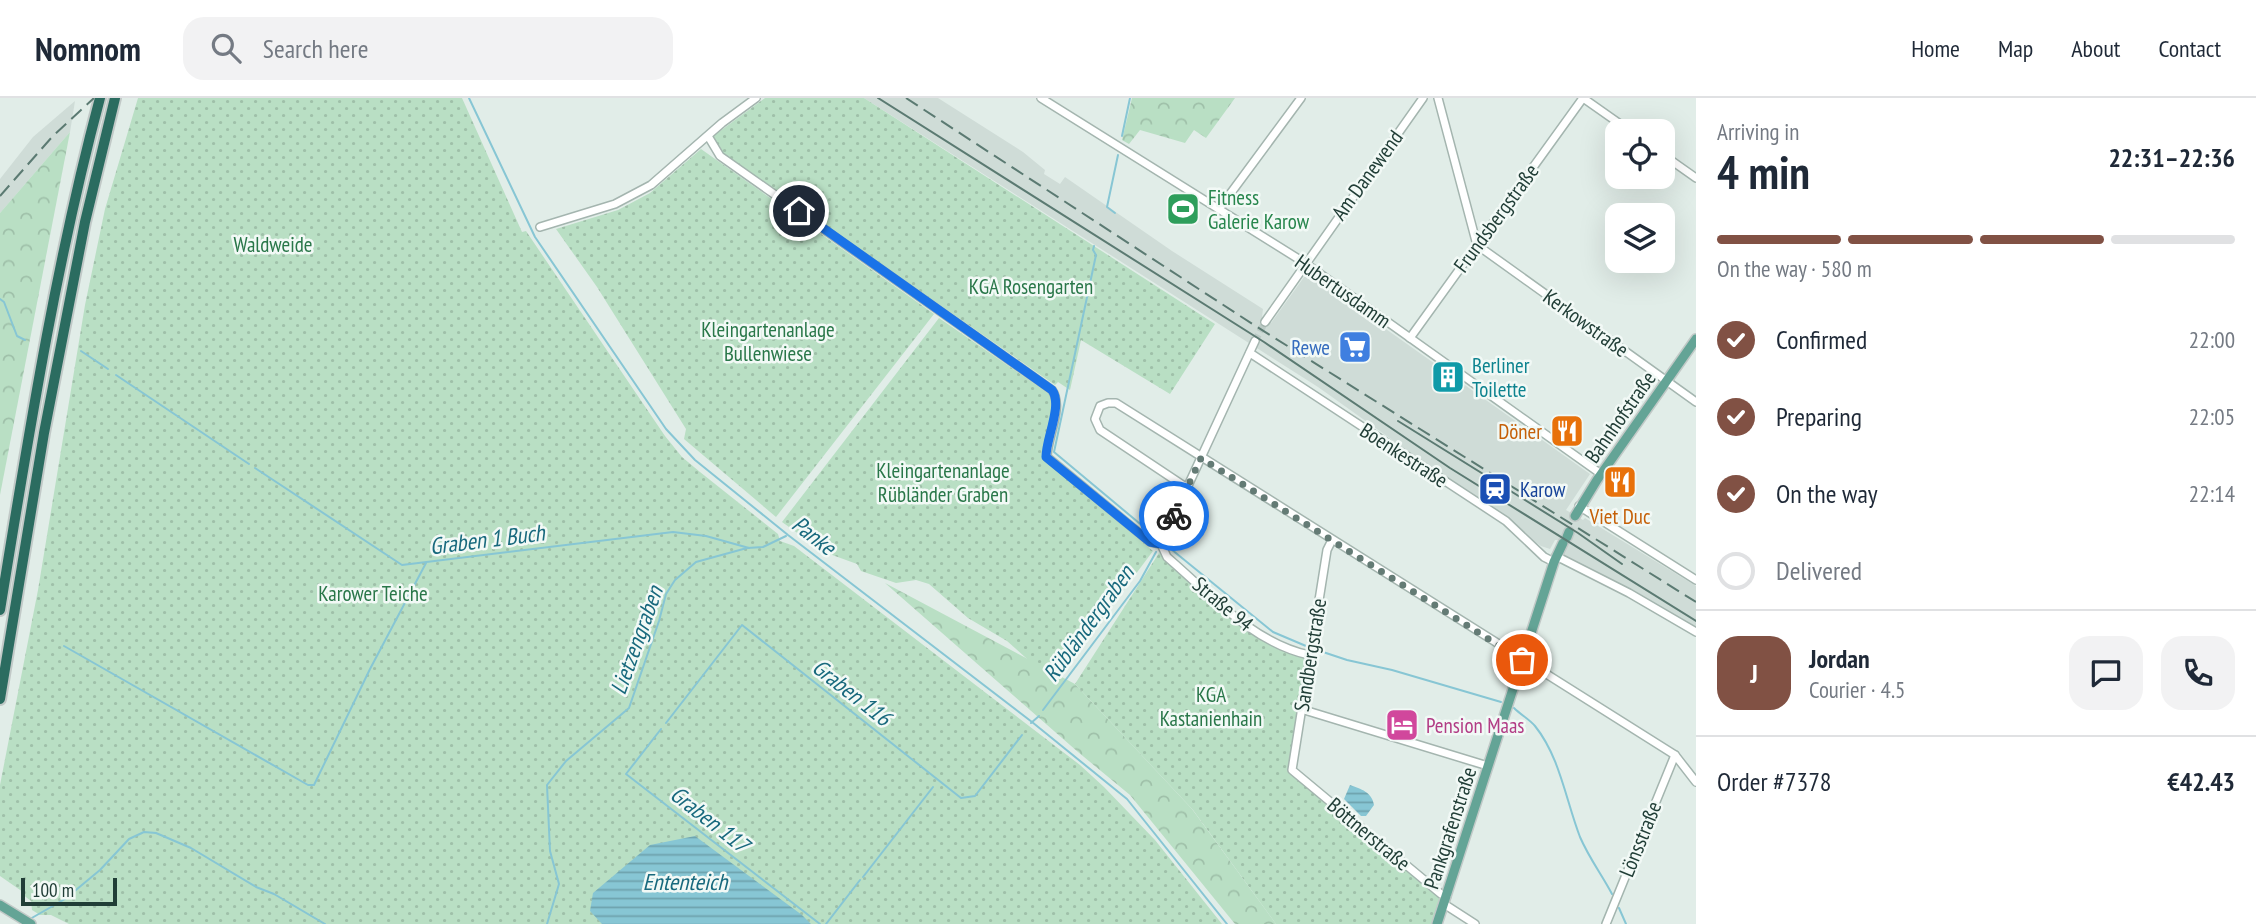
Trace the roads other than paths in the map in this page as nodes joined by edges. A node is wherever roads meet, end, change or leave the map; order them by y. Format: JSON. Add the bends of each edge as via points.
{"nodes":[{"id":1,"x":100,"y":98,"type":"edge"},
{"id":2,"x":115,"y":98,"type":"edge"},
{"id":3,"x":756,"y":98,"type":"edge"},
{"id":4,"x":1041,"y":98,"type":"edge"},
{"id":5,"x":1301,"y":98,"type":"edge"},
{"id":6,"x":1423,"y":98,"type":"edge"},
{"id":7,"x":1438,"y":98,"type":"edge"},
{"id":8,"x":1583,"y":98,"type":"edge"},
{"id":9,"x":1613,"y":119,"type":"edge"},
{"id":10,"x":708,"y":136,"type":"junction"},
{"id":11,"x":1675,"y":163,"type":"edge"},
{"id":12,"x":1696,"y":178,"type":"edge"},
{"id":13,"x":1219,"y":209,"type":"junction"},
{"id":14,"x":540,"y":227,"type":"dead end"},
{"id":15,"x":1477,"y":245,"type":"junction"},
{"id":16,"x":1305,"y":263,"type":"junction"},
{"id":17,"x":1265,"y":322,"type":"tunnel mouth"},
{"id":18,"x":1410,"y":338,"type":"junction"},
{"id":19,"x":1696,"y":339,"type":"edge"},
{"id":20,"x":1255,"y":341,"type":"tunnel mouth"},
{"id":21,"x":1250,"y":353,"type":"junction"},
{"id":22,"x":1667,"y":381,"type":"junction"},
{"id":23,"x":1696,"y":402,"type":"edge"},
{"id":24,"x":1201,"y":458,"type":"junction"},
{"id":25,"x":1601,"y":474,"type":"junction"},
{"id":26,"x":1187,"y":488,"type":"junction"},
{"id":27,"x":1577,"y":511,"type":"joint"},
{"id":28,"x":1566,"y":537,"type":"dead end"},
{"id":29,"x":1332,"y":541,"type":"junction"},
{"id":30,"x":1161,"y":544,"type":"junction"},
{"id":31,"x":1555,"y":559,"type":"junction"},
{"id":32,"x":1696,"y":580,"type":"edge"},
{"id":33,"x":0,"y":610,"type":"edge"},
{"id":34,"x":1696,"y":632,"type":"edge"},
{"id":35,"x":1309,"y":655,"type":"junction"},
{"id":36,"x":1522,"y":660,"type":"junction"},
{"id":37,"x":0,"y":699,"type":"edge"},
{"id":38,"x":1301,"y":709,"type":"junction"},
{"id":39,"x":1675,"y":755,"type":"junction"},
{"id":40,"x":1488,"y":766,"type":"junction"},
{"id":41,"x":1292,"y":770,"type":"joint"},
{"id":42,"x":1696,"y":782,"type":"edge"},
{"id":43,"x":1445,"y":900,"type":"junction"},
{"id":44,"x":0,"y":905,"type":"edge"},
{"id":45,"x":28,"y":922,"type":"edge"},
{"id":46,"x":1437,"y":924,"type":"edge"},
{"id":47,"x":1475,"y":924,"type":"edge"},
{"id":48,"x":1606,"y":924,"type":"edge"}],
"edges":[{"from":1,"to":33,"type":"highway","via":[[69,222]]},
{"from":2,"to":37,"type":"highway","via":[[85,222],[44,433]]},
{"from":3,"to":10,"type":"street"},
{"from":4,"to":13,"type":"street","name":"Hubertusdamm"},
{"from":5,"to":13,"type":"street"},
{"from":6,"to":16,"type":"street","name":"Am Danewend"},
{"from":7,"to":15,"type":"street"},
{"from":8,"to":9,"type":"street"},
{"from":8,"to":15,"type":"street","name":"Frundsbergstraße"},
{"from":10,"to":14,"type":"street","via":[[651,184],[615,204]]},
{"from":10,"to":30,"type":"street","name":"Straße 94","via":[[720,156],[1052,390],[1056,405],[1046,457],[1150,542]]},
{"from":11,"to":12,"type":"street"},
{"from":13,"to":16,"type":"street","name":"Hubertusdamm"},
{"from":15,"to":18,"type":"street","name":"Frundsbergstraße"},
{"from":15,"to":22,"type":"street","name":"Kerkowstraße"},
{"from":16,"to":17,"type":"street","name":"Am Danewend"},
{"from":16,"to":18,"type":"street","name":"Hubertusdamm"},
{"from":18,"to":25,"type":"street","name":"Hubertusdamm"},
{"from":19,"to":22,"type":"main road","name":"Bahnhofstraße"},
{"from":20,"to":21,"type":"street"},
{"from":21,"to":24,"type":"street"},
{"from":21,"to":31,"type":"street","name":"Boenkestraße","via":[[1506,521],[1544,557]]},
{"from":22,"to":23,"type":"street","name":"Kerkowstraße"},
{"from":22,"to":25,"type":"main road","name":"Bahnhofstraße"},
{"from":24,"to":26,"type":"street"},
{"from":24,"to":26,"type":"street","via":[[1116,403],[1097,410],[1095,422],[1100,430]]},
{"from":24,"to":29,"type":"street"},
{"from":25,"to":27,"type":"main road","name":"Bahnhofstraße"},
{"from":26,"to":30,"type":"street"},
{"from":27,"to":32,"type":"street"},
{"from":28,"to":31,"type":"main road","name":"Pankgrafenstraße"},
{"from":29,"to":35,"type":"street","name":"Sandbergstraße"},
{"from":29,"to":36,"type":"street"},
{"from":30,"to":35,"type":"street","name":"Straße 94","via":[[1167,557],[1256,632]]},
{"from":31,"to":34,"type":"street","name":"Boenkestraße"},
{"from":31,"to":36,"type":"main road","name":"Pankgrafenstraße"},
{"from":35,"to":38,"type":"street","name":"Sandbergstraße"},
{"from":36,"to":39,"type":"street"},
{"from":36,"to":40,"type":"main road","name":"Pankgrafenstraße"},
{"from":38,"to":40,"type":"street"},
{"from":38,"to":41,"type":"street","name":"Sandbergstraße"},
{"from":39,"to":42,"type":"street"},
{"from":39,"to":48,"type":"street","name":"Lönsstraße"},
{"from":40,"to":43,"type":"main road","name":"Pankgrafenstraße"},
{"from":41,"to":43,"type":"street","name":"Böttnerstraße"},
{"from":43,"to":46,"type":"main road","name":"Pankgrafenstraße"},
{"from":43,"to":47,"type":"street","name":"Böttnerstraße"},
{"from":44,"to":45,"type":"main road"}]}
